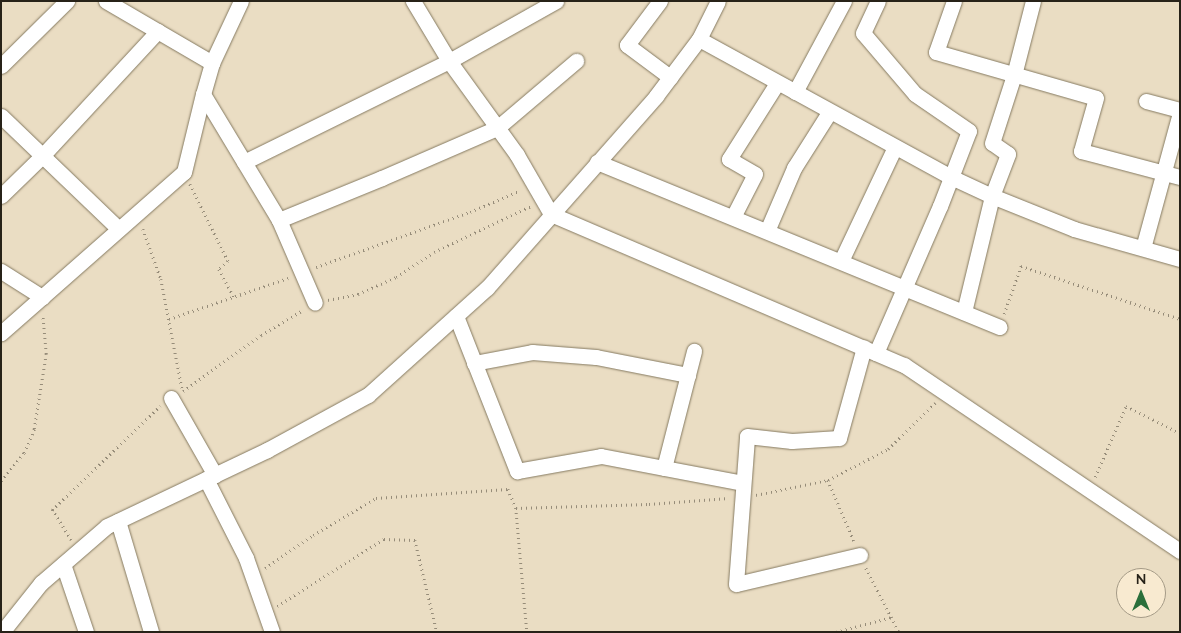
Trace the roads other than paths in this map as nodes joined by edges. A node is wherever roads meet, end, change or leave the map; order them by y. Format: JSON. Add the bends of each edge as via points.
{"nodes":[{"id":1,"x":67,"y":1,"type":"edge"},
{"id":2,"x":106,"y":1,"type":"edge"},
{"id":3,"x":241,"y":1,"type":"edge"},
{"id":4,"x":413,"y":1,"type":"edge"},
{"id":5,"x":556,"y":1,"type":"edge"},
{"id":6,"x":660,"y":1,"type":"edge"},
{"id":7,"x":718,"y":1,"type":"edge"},
{"id":8,"x":844,"y":1,"type":"edge"},
{"id":9,"x":878,"y":1,"type":"edge"},
{"id":10,"x":954,"y":1,"type":"edge"},
{"id":11,"x":1033,"y":1,"type":"edge"},
{"id":12,"x":158,"y":31,"type":"junction"},
{"id":13,"x":698,"y":39,"type":"junction"},
{"id":14,"x":449,"y":61,"type":"junction"},
{"id":15,"x":576,"y":61,"type":"dead end"},
{"id":16,"x":212,"y":63,"type":"junction"},
{"id":17,"x":1,"y":66,"type":"edge"},
{"id":18,"x":1014,"y":75,"type":"junction"},
{"id":19,"x":670,"y":77,"type":"junction"},
{"id":20,"x":777,"y":83,"type":"junction"},
{"id":21,"x":795,"y":92,"type":"junction"},
{"id":22,"x":203,"y":94,"type":"junction"},
{"id":23,"x":1146,"y":101,"type":"dead end"},
{"id":24,"x":830,"y":111,"type":"junction"},
{"id":25,"x":1180,"y":111,"type":"edge"},
{"id":26,"x":1,"y":116,"type":"edge"},
{"id":27,"x":497,"y":128,"type":"junction"},
{"id":28,"x":895,"y":147,"type":"junction"},
{"id":29,"x":43,"y":155,"type":"junction"},
{"id":30,"x":244,"y":162,"type":"junction"},
{"id":31,"x":597,"y":162,"type":"junction"},
{"id":32,"x":1163,"y":173,"type":"junction"},
{"id":33,"x":1180,"y":177,"type":"edge"},
{"id":34,"x":952,"y":178,"type":"junction"},
{"id":35,"x":1,"y":196,"type":"edge"},
{"id":36,"x":992,"y":196,"type":"junction"},
{"id":37,"x":551,"y":214,"type":"junction"},
{"id":38,"x":733,"y":217,"type":"junction"},
{"id":39,"x":279,"y":220,"type":"junction"},
{"id":40,"x":119,"y":229,"type":"junction"},
{"id":41,"x":767,"y":231,"type":"junction"},
{"id":42,"x":1143,"y":248,"type":"junction"},
{"id":43,"x":1180,"y":259,"type":"edge"},
{"id":44,"x":841,"y":261,"type":"junction"},
{"id":45,"x":1,"y":271,"type":"edge"},
{"id":46,"x":905,"y":288,"type":"junction"},
{"id":47,"x":42,"y":297,"type":"junction"},
{"id":48,"x":315,"y":303,"type":"road end"},
{"id":49,"x":964,"y":312,"type":"junction"},
{"id":50,"x":456,"y":316,"type":"junction"},
{"id":51,"x":1000,"y":327,"type":"road end"},
{"id":52,"x":1,"y":333,"type":"edge"},
{"id":53,"x":870,"y":350,"type":"junction"},
{"id":54,"x":694,"y":351,"type":"dead end"},
{"id":55,"x":474,"y":364,"type":"junction"},
{"id":56,"x":688,"y":375,"type":"junction"},
{"id":57,"x":177,"y":395,"type":"road end"},
{"id":58,"x":664,"y":468,"type":"junction"},
{"id":59,"x":210,"y":477,"type":"junction"},
{"id":60,"x":742,"y":490,"type":"junction"},
{"id":61,"x":118,"y":521,"type":"junction"},
{"id":62,"x":1180,"y":551,"type":"edge"},
{"id":63,"x":860,"y":555,"type":"dead end"},
{"id":64,"x":63,"y":564,"type":"junction"},
{"id":65,"x":2,"y":632,"type":"edge"},
{"id":66,"x":86,"y":632,"type":"edge"},
{"id":67,"x":151,"y":632,"type":"edge"},
{"id":68,"x":272,"y":632,"type":"edge"}],
"edges":[{"from":1,"to":17,"type":"street"},
{"from":2,"to":12,"type":"street"},
{"from":3,"to":16,"type":"street"},
{"from":4,"to":14,"type":"street"},
{"from":5,"to":14,"type":"street"},
{"from":6,"to":19,"type":"street","via":[[627,45]]},
{"from":7,"to":13,"type":"street"},
{"from":8,"to":21,"type":"street"},
{"from":9,"to":34,"type":"street","via":[[863,33],[915,94],[969,131]]},
{"from":10,"to":18,"type":"street","via":[[936,52]]},
{"from":11,"to":18,"type":"street"},
{"from":12,"to":16,"type":"street"},
{"from":12,"to":29,"type":"street"},
{"from":13,"to":19,"type":"street"},
{"from":13,"to":20,"type":"street"},
{"from":14,"to":27,"type":"street"},
{"from":14,"to":30,"type":"street"},
{"from":15,"to":27,"type":"street"},
{"from":16,"to":22,"type":"street"},
{"from":18,"to":32,"type":"street","via":[[1096,98],[1081,151]]},
{"from":18,"to":36,"type":"street","via":[[992,143],[1008,154]]},
{"from":19,"to":31,"type":"street"},
{"from":20,"to":21,"type":"street"},
{"from":20,"to":38,"type":"street","via":[[729,159],[755,174]]},
{"from":21,"to":24,"type":"street"},
{"from":22,"to":30,"type":"street"},
{"from":22,"to":40,"type":"street","via":[[184,172]]},
{"from":23,"to":25,"type":"street"},
{"from":24,"to":28,"type":"street"},
{"from":24,"to":41,"type":"street","via":[[794,168]]},
{"from":25,"to":32,"type":"street"},
{"from":26,"to":29,"type":"street"},
{"from":27,"to":37,"type":"street","via":[[518,155]]},
{"from":27,"to":39,"type":"street"},
{"from":28,"to":34,"type":"street"},
{"from":28,"to":44,"type":"street"},
{"from":29,"to":35,"type":"street"},
{"from":29,"to":40,"type":"street"},
{"from":30,"to":39,"type":"street"},
{"from":31,"to":37,"type":"street"},
{"from":31,"to":38,"type":"street"},
{"from":32,"to":33,"type":"street"},
{"from":32,"to":42,"type":"street"},
{"from":34,"to":36,"type":"street"},
{"from":34,"to":46,"type":"street"},
{"from":36,"to":42,"type":"street","via":[[1074,229]]},
{"from":36,"to":49,"type":"street"},
{"from":37,"to":50,"type":"street","via":[[487,288]]},
{"from":37,"to":53,"type":"street"},
{"from":38,"to":41,"type":"street"},
{"from":39,"to":48,"type":"street"},
{"from":40,"to":47,"type":"street"},
{"from":41,"to":44,"type":"street"},
{"from":42,"to":43,"type":"street"},
{"from":44,"to":46,"type":"street"},
{"from":45,"to":47,"type":"street"},
{"from":46,"to":49,"type":"street"},
{"from":46,"to":53,"type":"street"},
{"from":47,"to":52,"type":"street"},
{"from":49,"to":51,"type":"street"},
{"from":50,"to":55,"type":"street"},
{"from":50,"to":59,"type":"street","via":[[368,395]]},
{"from":53,"to":60,"type":"street","via":[[839,438],[792,441],[747,436]]},
{"from":53,"to":62,"type":"street","via":[[904,365]]},
{"from":54,"to":56,"type":"street"},
{"from":55,"to":56,"type":"street","via":[[532,352],[596,357]]},
{"from":55,"to":58,"type":"street","via":[[517,471],[601,456]]},
{"from":56,"to":58,"type":"street"},
{"from":57,"to":59,"type":"street"},
{"from":58,"to":60,"type":"street"},
{"from":59,"to":61,"type":"street"},
{"from":59,"to":68,"type":"street","via":[[246,558]]},
{"from":60,"to":63,"type":"street","via":[[736,584]]},
{"from":61,"to":64,"type":"street","via":[[107,526]]},
{"from":61,"to":67,"type":"street"},
{"from":64,"to":65,"type":"street","via":[[41,584]]},
{"from":64,"to":66,"type":"street"}]}
